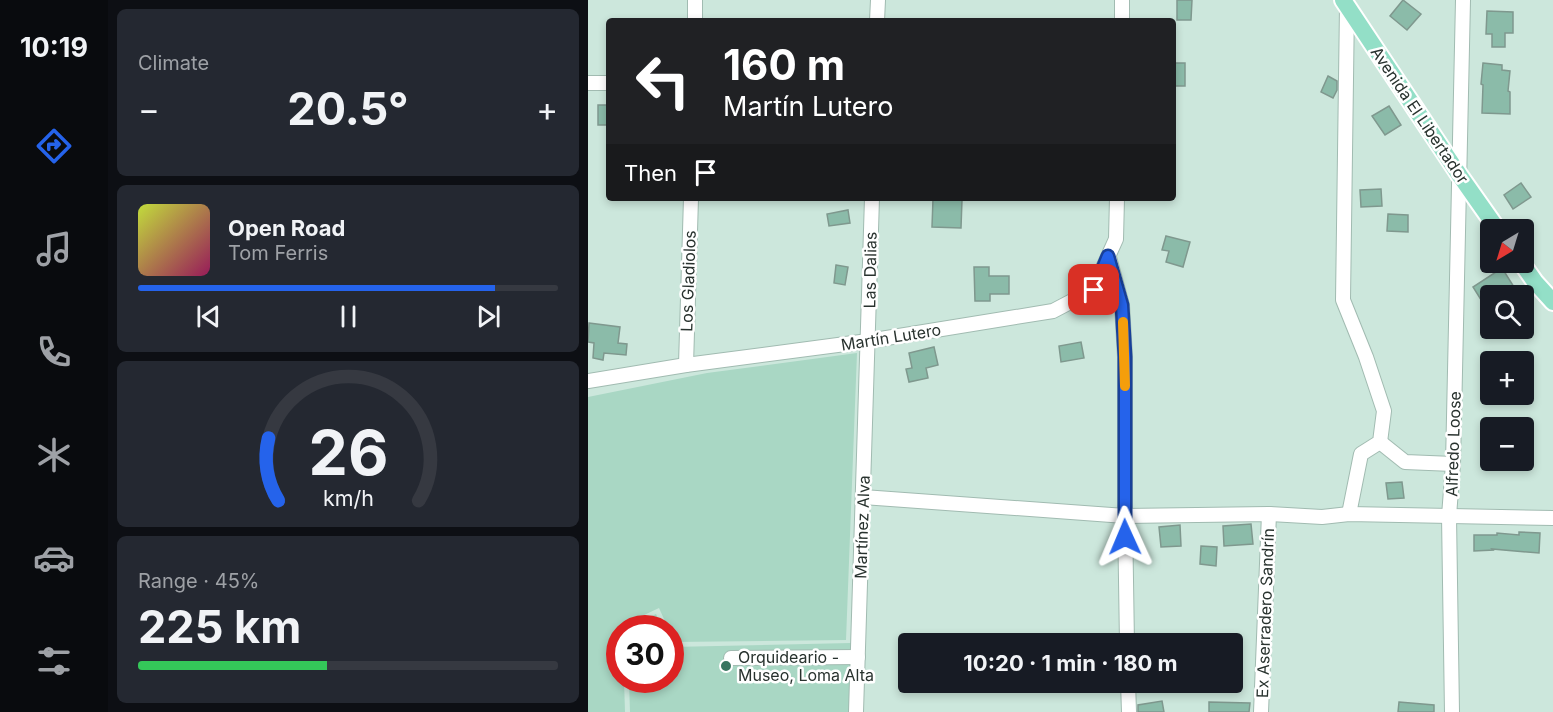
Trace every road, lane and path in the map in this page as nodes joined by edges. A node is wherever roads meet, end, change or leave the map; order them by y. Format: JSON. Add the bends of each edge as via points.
{"nodes":[{"id":1,"x":695,"y":0,"type":"edge"},
{"id":2,"x":878,"y":0,"type":"edge"},
{"id":3,"x":1122,"y":0,"type":"edge"},
{"id":4,"x":1463,"y":0,"type":"edge"},
{"id":5,"x":1345,"y":3,"type":"edge"},
{"id":6,"x":695,"y":18,"type":"edge"},
{"id":7,"x":877,"y":18,"type":"edge"},
{"id":8,"x":1122,"y":18,"type":"edge"},
{"id":9,"x":588,"y":83,"type":"edge"},
{"id":10,"x":606,"y":83,"type":"edge"},
{"id":11,"x":1460,"y":176,"type":"junction"},
{"id":12,"x":691,"y":201,"type":"edge"},
{"id":13,"x":872,"y":201,"type":"edge"},
{"id":14,"x":1117,"y":201,"type":"edge"},
{"id":15,"x":1490,"y":219,"type":"edge"},
{"id":16,"x":1108,"y":256,"type":"junction"},
{"id":17,"x":1528,"y":273,"type":"edge"},
{"id":18,"x":1553,"y":302,"type":"edge"},
{"id":19,"x":868,"y":341,"type":"junction"},
{"id":20,"x":686,"y":365,"type":"junction"},
{"id":21,"x":588,"y":381,"type":"edge"},
{"id":22,"x":1380,"y":442,"type":"junction"},
{"id":23,"x":1453,"y":464,"type":"junction"},
{"id":24,"x":863,"y":497,"type":"junction"},
{"id":25,"x":1269,"y":514,"type":"junction"},
{"id":26,"x":1349,"y":514,"type":"junction"},
{"id":27,"x":1125,"y":516,"type":"junction"},
{"id":28,"x":1449,"y":516,"type":"junction"},
{"id":29,"x":1553,"y":518,"type":"edge"},
{"id":30,"x":1127,"y":633,"type":"edge"},
{"id":31,"x":858,"y":657,"type":"junction"},
{"id":32,"x":731,"y":658,"type":"dead end"},
{"id":33,"x":1128,"y":693,"type":"edge"},
{"id":34,"x":856,"y":712,"type":"edge"},
{"id":35,"x":1129,"y":712,"type":"edge"},
{"id":36,"x":1261,"y":712,"type":"edge"},
{"id":37,"x":1452,"y":712,"type":"edge"}],
"edges":[{"from":1,"to":6,"type":"street"},
{"from":2,"to":7,"type":"street"},
{"from":3,"to":8,"type":"street"},
{"from":4,"to":11,"type":"street","name":"Alfredo Loose"},
{"from":5,"to":11,"type":"main road","name":"Avenida El Libertador"},
{"from":5,"to":22,"type":"street","via":[[1343,300],[1384,411]]},
{"from":9,"to":10,"type":"street"},
{"from":11,"to":15,"type":"main road","name":"Avenida El Libertador"},
{"from":11,"to":23,"type":"street","name":"Alfredo Loose"},
{"from":12,"to":20,"type":"street","name":"Los Gladiolos"},
{"from":13,"to":19,"type":"street","name":"Las Dalias"},
{"from":14,"to":16,"type":"street","name":"Martín Lutero","via":[[1116,239]]},
{"from":16,"to":19,"type":"street","name":"Martín Lutero","via":[[1094,290],[1053,311]]},
{"from":16,"to":27,"type":"street","via":[[1123,315]]},
{"from":17,"to":18,"type":"main road"},
{"from":19,"to":20,"type":"street","name":"Martín Lutero"},
{"from":19,"to":24,"type":"street","name":"Martínez Alva"},
{"from":20,"to":21,"type":"street","name":"Martín Lutero"},
{"from":22,"to":23,"type":"street","via":[[1405,462]]},
{"from":22,"to":26,"type":"street","via":[[1361,454]]},
{"from":23,"to":28,"type":"street","name":"Alfredo Loose"},
{"from":24,"to":27,"type":"street"},
{"from":24,"to":31,"type":"street","name":"Martínez Alva"},
{"from":25,"to":26,"type":"street"},
{"from":25,"to":27,"type":"street"},
{"from":25,"to":36,"type":"street","name":"Ex Aserradero Sandrín"},
{"from":26,"to":28,"type":"street"},
{"from":27,"to":30,"type":"street"},
{"from":28,"to":29,"type":"street"},
{"from":28,"to":37,"type":"street","name":"Alfredo Loose"},
{"from":31,"to":32,"type":"street"},
{"from":31,"to":34,"type":"street","name":"Martínez Alva"},
{"from":33,"to":35,"type":"street"}]}
